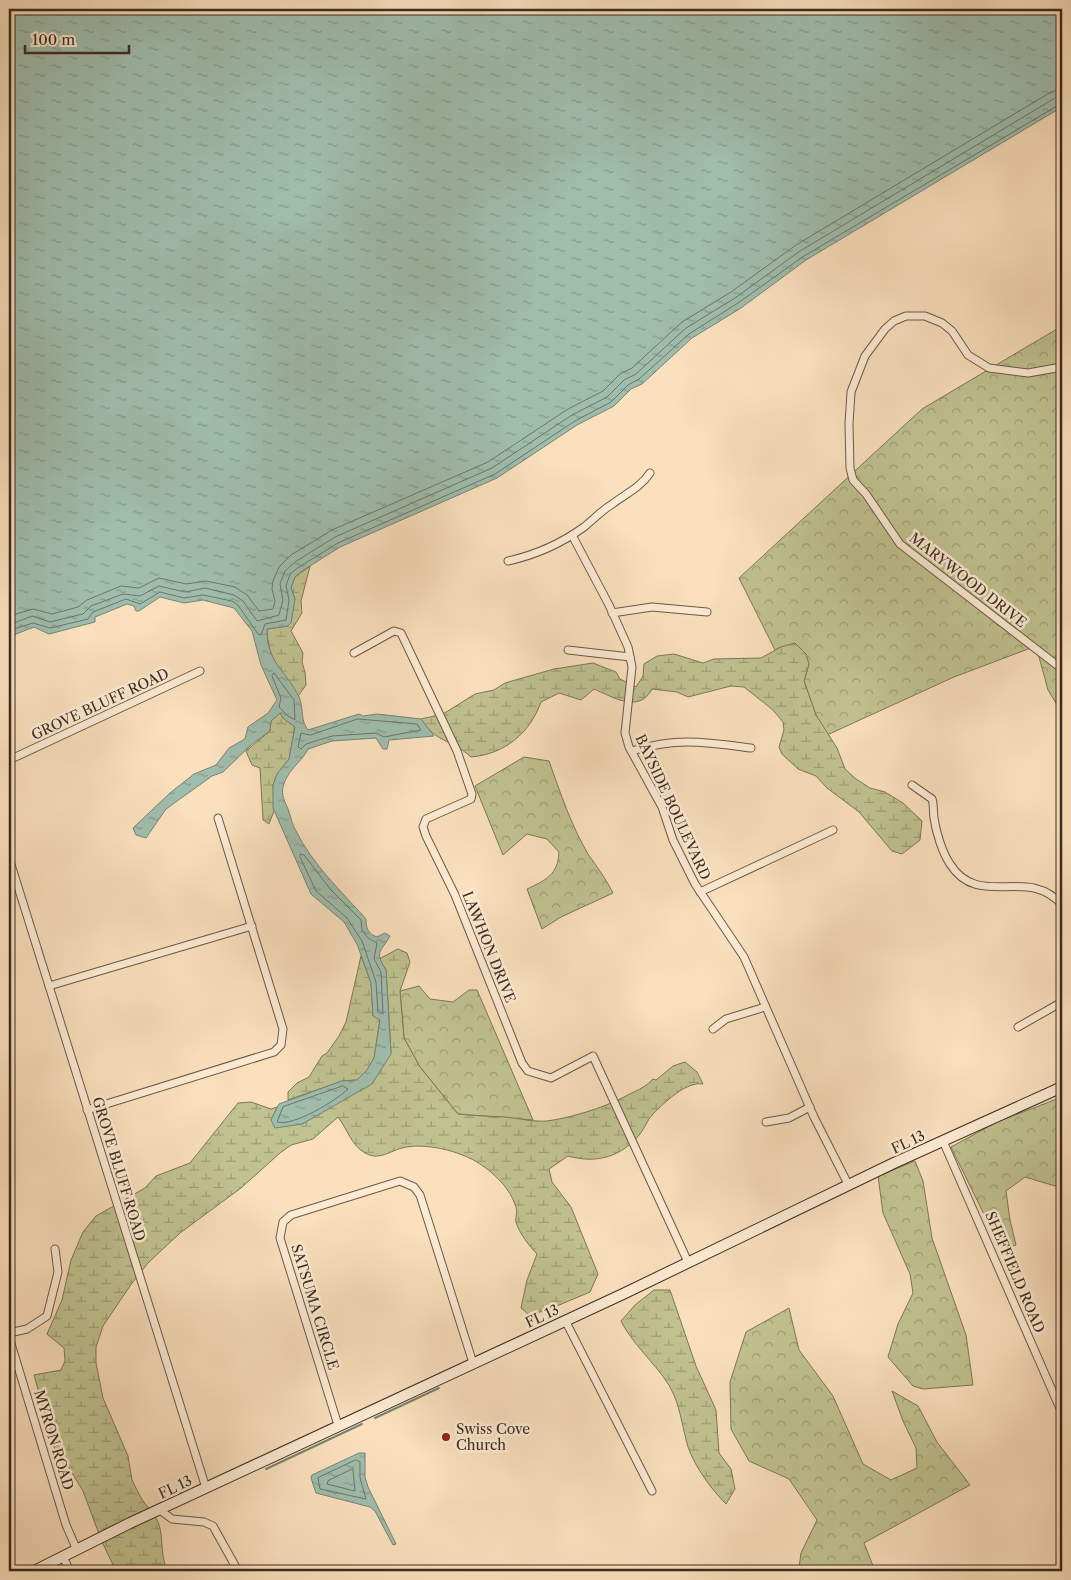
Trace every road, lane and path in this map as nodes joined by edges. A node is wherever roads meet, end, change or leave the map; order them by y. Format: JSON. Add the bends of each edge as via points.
{"nodes":[{"id":1,"x":1062,"y":368,"type":"edge"},
{"id":2,"x":650,"y":473,"type":"dead end"},
{"id":3,"x":572,"y":536,"type":"junction"},
{"id":4,"x":508,"y":560,"type":"dead end"},
{"id":5,"x":707,"y":612,"type":"dead end"},
{"id":6,"x":612,"y":613,"type":"junction"},
{"id":7,"x":568,"y":650,"type":"dead end"},
{"id":8,"x":354,"y":653,"type":"dead end"},
{"id":9,"x":630,"y":657,"type":"junction"},
{"id":10,"x":1062,"y":669,"type":"edge"},
{"id":11,"x":200,"y":670,"type":"dead end"},
{"id":12,"x":751,"y":748,"type":"dead end"},
{"id":13,"x":632,"y":751,"type":"junction"},
{"id":14,"x":9,"y":760,"type":"edge"},
{"id":15,"x":912,"y":785,"type":"dead end"},
{"id":16,"x":218,"y":818,"type":"dead end"},
{"id":17,"x":834,"y":830,"type":"dead end"},
{"id":18,"x":9,"y":858,"type":"edge"},
{"id":19,"x":700,"y":892,"type":"junction"},
{"id":20,"x":1062,"y":905,"type":"edge"},
{"id":21,"x":252,"y":926,"type":"junction"},
{"id":22,"x":49,"y":986,"type":"junction"},
{"id":23,"x":1062,"y":1002,"type":"edge"},
{"id":24,"x":765,"y":1007,"type":"junction"},
{"id":25,"x":1018,"y":1027,"type":"dead end"},
{"id":26,"x":713,"y":1029,"type":"dead end"},
{"id":27,"x":1062,"y":1087,"type":"edge"},
{"id":28,"x":810,"y":1107,"type":"junction"},
{"id":29,"x":87,"y":1110,"type":"junction"},
{"id":30,"x":766,"y":1122,"type":"dead end"},
{"id":31,"x":943,"y":1141,"type":"junction"},
{"id":32,"x":849,"y":1186,"type":"junction"},
{"id":33,"x":55,"y":1250,"type":"dead end"},
{"id":34,"x":688,"y":1262,"type":"junction"},
{"id":35,"x":564,"y":1320,"type":"junction"},
{"id":36,"x":9,"y":1332,"type":"edge"},
{"id":37,"x":9,"y":1337,"type":"edge"},
{"id":38,"x":473,"y":1363,"type":"junction"},
{"id":39,"x":1062,"y":1413,"type":"edge"},
{"id":40,"x":338,"y":1425,"type":"junction"},
{"id":41,"x":206,"y":1488,"type":"junction"},
{"id":42,"x":652,"y":1491,"type":"dead end"},
{"id":43,"x":160,"y":1510,"type":"junction"},
{"id":44,"x":77,"y":1550,"type":"junction"},
{"id":45,"x":63,"y":1557,"type":"junction"},
{"id":46,"x":34,"y":1571,"type":"edge"},
{"id":47,"x":70,"y":1571,"type":"edge"},
{"id":48,"x":238,"y":1571,"type":"edge"}],
"edges":[{"from":1,"to":10,"type":"street","name":"MARYWOOD DRIVE","via":[[1028,373],[989,368],[968,354],[952,331],[942,323],[925,316],[906,316],[889,325],[865,356],[851,392],[849,424],[853,480],[900,544]]},
{"from":2,"to":3,"type":"street","via":[[642,484],[601,511]]},
{"from":3,"to":4,"type":"street","via":[[538,552]]},
{"from":3,"to":6,"type":"street","name":"BAYSIDE BOULEVARD"},
{"from":5,"to":6,"type":"street","via":[[652,607]]},
{"from":6,"to":9,"type":"street","name":"BAYSIDE BOULEVARD"},
{"from":7,"to":9,"type":"street"},
{"from":8,"to":34,"type":"street","name":"LAWHON DRIVE","via":[[394,631],[401,633],[457,751],[472,794],[470,799],[426,819],[424,831],[455,895],[522,1063],[528,1071],[551,1078],[593,1056]]},
{"from":9,"to":13,"type":"street","name":"BAYSIDE BOULEVARD","via":[[625,733]]},
{"from":11,"to":14,"type":"street","name":"GROVE BLUFF ROAD"},
{"from":12,"to":13,"type":"street","via":[[678,741]]},
{"from":13,"to":19,"type":"street","name":"BAYSIDE BOULEVARD","via":[[662,807],[681,857]]},
{"from":15,"to":20,"type":"street","via":[[932,799],[935,826],[948,859],[968,882],[983,887],[1035,886],[1052,894]]},
{"from":16,"to":21,"type":"street"},
{"from":17,"to":19,"type":"street"},
{"from":18,"to":22,"type":"street","name":"GROVE BLUFF ROAD"},
{"from":19,"to":24,"type":"street","name":"BAYSIDE BOULEVARD","via":[[744,957]]},
{"from":21,"to":22,"type":"street"},
{"from":21,"to":29,"type":"street","via":[[283,1029],[281,1045],[274,1052]]},
{"from":22,"to":29,"type":"street","name":"GROVE BLUFF ROAD"},
{"from":23,"to":25,"type":"street"},
{"from":24,"to":26,"type":"street","via":[[726,1019]]},
{"from":24,"to":28,"type":"street","name":"BAYSIDE BOULEVARD"},
{"from":27,"to":31,"type":"main road","name":"FL 13"},
{"from":28,"to":30,"type":"street","via":[[789,1118]]},
{"from":28,"to":32,"type":"street","name":"BAYSIDE BOULEVARD"},
{"from":29,"to":41,"type":"street","name":"GROVE BLUFF ROAD"},
{"from":31,"to":32,"type":"main road","name":"FL 13"},
{"from":31,"to":39,"type":"street","name":"SHEFFIELD ROAD"},
{"from":32,"to":34,"type":"main road","name":"FL 13"},
{"from":33,"to":36,"type":"street","via":[[58,1272],[46,1316],[27,1329]]},
{"from":34,"to":35,"type":"main road","name":"FL 13"},
{"from":35,"to":38,"type":"main road","name":"FL 13"},
{"from":35,"to":42,"type":"street"},
{"from":37,"to":44,"type":"street","name":"MYRON ROAD","via":[[66,1524]]},
{"from":38,"to":40,"type":"main road","name":"FL 13"},
{"from":38,"to":40,"type":"street","name":"SATSUMA CIRCLE","via":[[420,1195],[414,1187],[400,1181],[291,1216],[283,1222],[280,1238]]},
{"from":40,"to":41,"type":"main road","name":"FL 13"},
{"from":41,"to":43,"type":"main road","name":"FL 13"},
{"from":43,"to":44,"type":"main road","name":"FL 13"},
{"from":43,"to":48,"type":"street","via":[[172,1519],[213,1526]]},
{"from":44,"to":45,"type":"main road","name":"FL 13"},
{"from":45,"to":46,"type":"main road","name":"FL 13"},
{"from":45,"to":47,"type":"street"}]}
